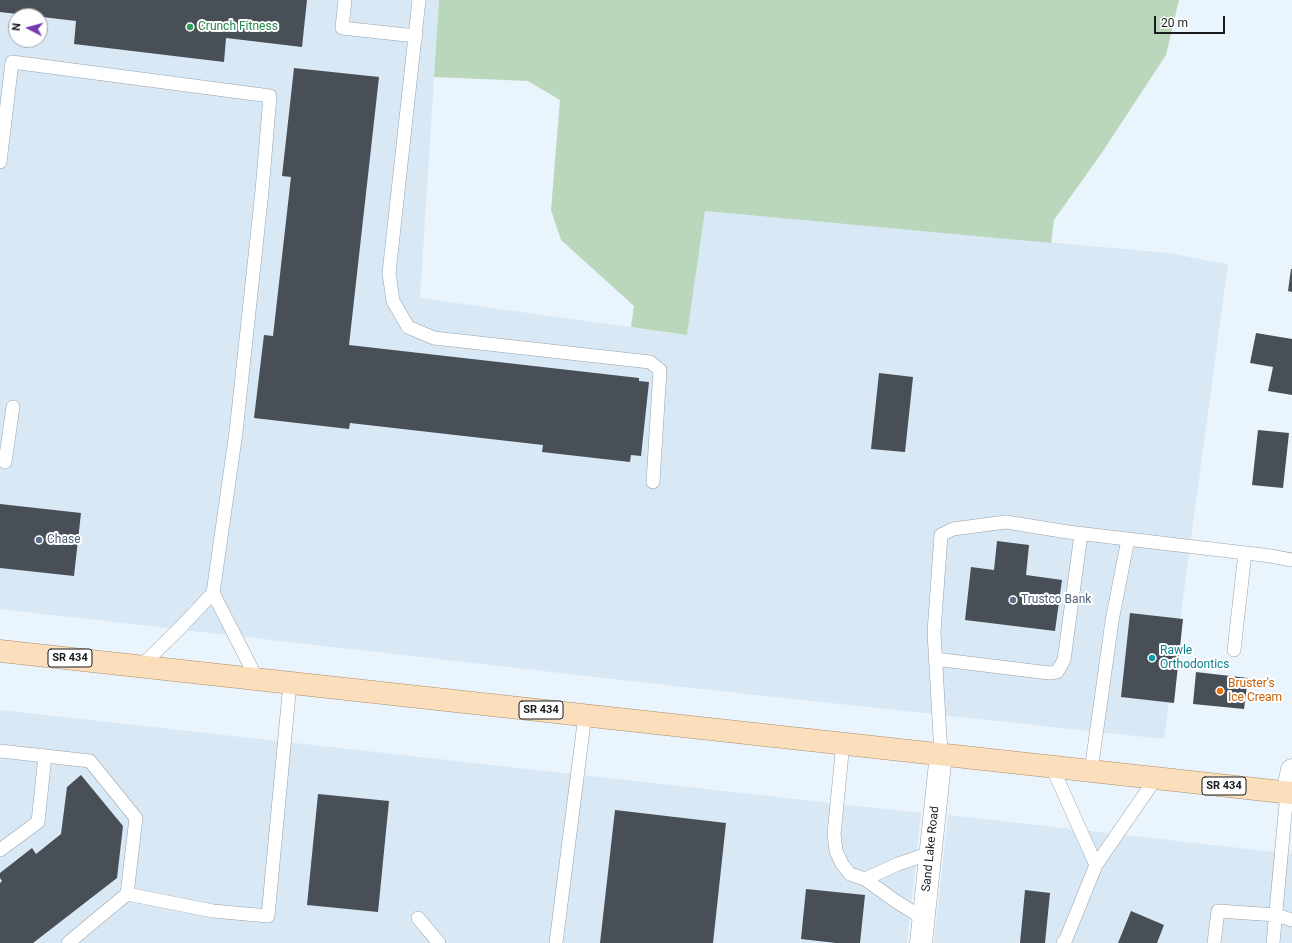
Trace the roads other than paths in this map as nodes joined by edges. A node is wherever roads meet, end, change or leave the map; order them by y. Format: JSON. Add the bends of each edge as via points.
{"nodes":[{"id":1,"x":345,"y":0,"type":"edge"},
{"id":2,"x":419,"y":0,"type":"edge"},
{"id":3,"x":416,"y":36,"type":"junction"},
{"id":4,"x":0,"y":162,"type":"edge"},
{"id":5,"x":13,"y":407,"type":"dead end"},
{"id":6,"x":5,"y":462,"type":"dead end"},
{"id":7,"x":653,"y":482,"type":"dead end"},
{"id":8,"x":1081,"y":534,"type":"junction"},
{"id":9,"x":1128,"y":539,"type":"junction"},
{"id":10,"x":1246,"y":553,"type":"junction"},
{"id":11,"x":1292,"y":560,"type":"edge"},
{"id":12,"x":213,"y":593,"type":"junction"},
{"id":13,"x":1234,"y":650,"type":"dead end"},
{"id":14,"x":0,"y":651,"type":"edge"},
{"id":15,"x":935,"y":659,"type":"junction"},
{"id":16,"x":141,"y":666,"type":"junction"},
{"id":17,"x":257,"y":679,"type":"junction"},
{"id":18,"x":290,"y":683,"type":"junction"},
{"id":19,"x":585,"y":715,"type":"junction"},
{"id":20,"x":843,"y":743,"type":"junction"},
{"id":21,"x":0,"y":751,"type":"edge"},
{"id":22,"x":941,"y":754,"type":"junction"},
{"id":23,"x":45,"y":756,"type":"junction"},
{"id":24,"x":1052,"y":767,"type":"junction"},
{"id":25,"x":1292,"y":770,"type":"edge"},
{"id":26,"x":1091,"y":771,"type":"junction"},
{"id":27,"x":1156,"y":778,"type":"junction"},
{"id":28,"x":1290,"y":793,"type":"edge"},
{"id":29,"x":0,"y":850,"type":"edge"},
{"id":30,"x":931,"y":853,"type":"junction"},
{"id":31,"x":1096,"y":865,"type":"junction"},
{"id":32,"x":865,"y":879,"type":"junction"},
{"id":33,"x":127,"y":894,"type":"junction"},
{"id":34,"x":1276,"y":915,"type":"junction"},
{"id":35,"x":418,"y":918,"type":"dead end"},
{"id":36,"x":924,"y":920,"type":"junction"},
{"id":37,"x":1292,"y":920,"type":"edge"},
{"id":38,"x":68,"y":943,"type":"edge"},
{"id":39,"x":439,"y":943,"type":"edge"},
{"id":40,"x":556,"y":943,"type":"edge"},
{"id":41,"x":921,"y":943,"type":"edge"},
{"id":42,"x":1063,"y":943,"type":"edge"},
{"id":43,"x":1214,"y":943,"type":"edge"},
{"id":44,"x":1273,"y":943,"type":"edge"}],
"edges":[{"from":1,"to":3,"type":"lane","via":[[342,28]]},
{"from":2,"to":3,"type":"lane"},
{"from":3,"to":7,"type":"lane","via":[[389,273],[393,301],[408,327],[434,338],[650,362],[660,370]]},
{"from":4,"to":12,"type":"lane","via":[[12,62],[270,96],[237,424]]},
{"from":5,"to":6,"type":"lane"},
{"from":8,"to":9,"type":"lane"},
{"from":8,"to":15,"type":"lane","via":[[1064,660],[1057,672]]},
{"from":8,"to":15,"type":"lane","via":[[1006,522],[953,530],[941,535],[934,632]]},
{"from":9,"to":10,"type":"lane"},
{"from":9,"to":26,"type":"lane","via":[[1112,621]]},
{"from":10,"to":11,"type":"lane"},
{"from":10,"to":13,"type":"lane"},
{"from":12,"to":16,"type":"lane"},
{"from":12,"to":17,"type":"lane"},
{"from":14,"to":16,"type":"main road","number":"SR 434"},
{"from":15,"to":22,"type":"lane"},
{"from":16,"to":17,"type":"main road","number":"SR 434"},
{"from":17,"to":18,"type":"main road","number":"SR 434"},
{"from":18,"to":19,"type":"main road","number":"SR 434"},
{"from":18,"to":33,"type":"lane","via":[[268,916],[213,911]]},
{"from":19,"to":20,"type":"main road","number":"SR 434"},
{"from":19,"to":40,"type":"lane"},
{"from":20,"to":22,"type":"main road","number":"SR 434"},
{"from":20,"to":32,"type":"lane","via":[[834,834],[836,851],[850,874]]},
{"from":21,"to":23,"type":"lane"},
{"from":22,"to":24,"type":"main road","number":"SR 434"},
{"from":22,"to":30,"type":"street","name":"Sand Lake Road"},
{"from":23,"to":29,"type":"lane","via":[[38,822]]},
{"from":23,"to":33,"type":"lane","via":[[90,761],[136,818]]},
{"from":24,"to":26,"type":"main road","number":"SR 434"},
{"from":24,"to":31,"type":"lane"},
{"from":25,"to":28,"type":"street"},
{"from":26,"to":27,"type":"main road","number":"SR 434"},
{"from":27,"to":28,"type":"main road","number":"SR 434"},
{"from":27,"to":31,"type":"lane"},
{"from":28,"to":34,"type":"lane"},
{"from":30,"to":32,"type":"lane"},
{"from":30,"to":36,"type":"street","name":"Sand Lake Road"},
{"from":31,"to":42,"type":"lane"},
{"from":32,"to":36,"type":"lane"},
{"from":33,"to":38,"type":"lane"},
{"from":34,"to":37,"type":"lane"},
{"from":34,"to":43,"type":"lane","via":[[1218,911]]},
{"from":34,"to":44,"type":"lane"},
{"from":35,"to":39,"type":"lane"},
{"from":36,"to":41,"type":"street","name":"Sand Lake Road"}]}
